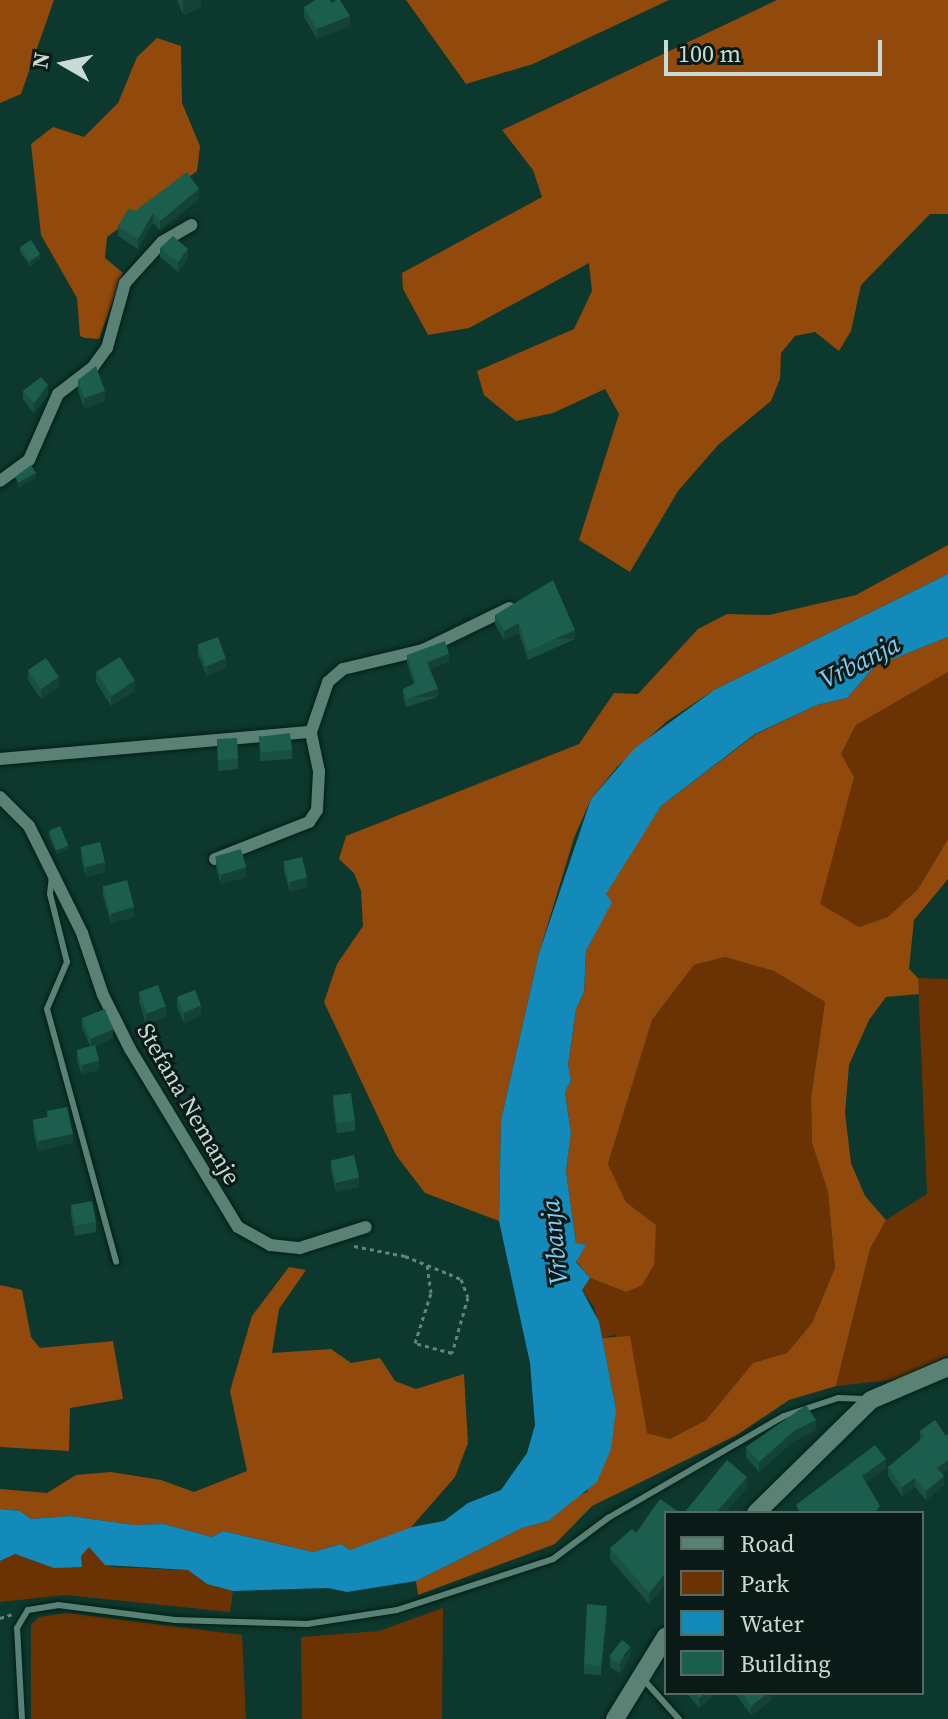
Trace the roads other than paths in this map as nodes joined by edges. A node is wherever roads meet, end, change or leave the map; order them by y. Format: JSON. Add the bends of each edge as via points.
{"nodes":[{"id":1,"x":191,"y":225,"type":"dead end"},
{"id":2,"x":0,"y":481,"type":"edge"},
{"id":3,"x":525,"y":599,"type":"edge"},
{"id":4,"x":311,"y":732,"type":"junction"},
{"id":5,"x":0,"y":759,"type":"edge"},
{"id":6,"x":0,"y":797,"type":"edge"},
{"id":7,"x":215,"y":859,"type":"edge"},
{"id":8,"x":53,"y":874,"type":"junction"},
{"id":9,"x":366,"y":1227,"type":"dead end"},
{"id":10,"x":116,"y":1262,"type":"dead end"},
{"id":11,"x":948,"y":1367,"type":"edge"},
{"id":12,"x":871,"y":1400,"type":"junction"},
{"id":13,"x":758,"y":1511,"type":"edge"},
{"id":14,"x":664,"y":1639,"type":"edge"},
{"id":15,"x":640,"y":1676,"type":"junction"},
{"id":16,"x":22,"y":1719,"type":"edge"},
{"id":17,"x":615,"y":1719,"type":"edge"},
{"id":18,"x":679,"y":1719,"type":"edge"}],
"edges":[{"from":1,"to":2,"type":"street","via":[[162,242],[125,283],[107,348],[93,367],[58,394],[29,460]]},
{"from":3,"to":4,"type":"street","via":[[423,650],[343,669],[328,682]]},
{"from":4,"to":5,"type":"street"},
{"from":4,"to":7,"type":"street","via":[[319,771],[317,810],[309,822]]},
{"from":6,"to":8,"type":"street","name":"Stefana Nemanje","via":[[29,826]]},
{"from":8,"to":9,"type":"street","name":"Stefana Nemanje","via":[[130,1049],[238,1227],[270,1245],[300,1248]]},
{"from":8,"to":10,"type":"lane","name":"Stefana Nemanje","via":[[50,894],[67,962],[47,1009]]},
{"from":11,"to":12,"type":"street"},
{"from":12,"to":13,"type":"street"},
{"from":12,"to":16,"type":"lane","via":[[838,1398],[784,1416],[608,1518],[553,1559],[397,1610],[307,1624],[175,1620],[58,1605],[28,1610],[17,1628]]},
{"from":14,"to":15,"type":"street"},
{"from":15,"to":17,"type":"street"},
{"from":15,"to":18,"type":"lane"}]}
